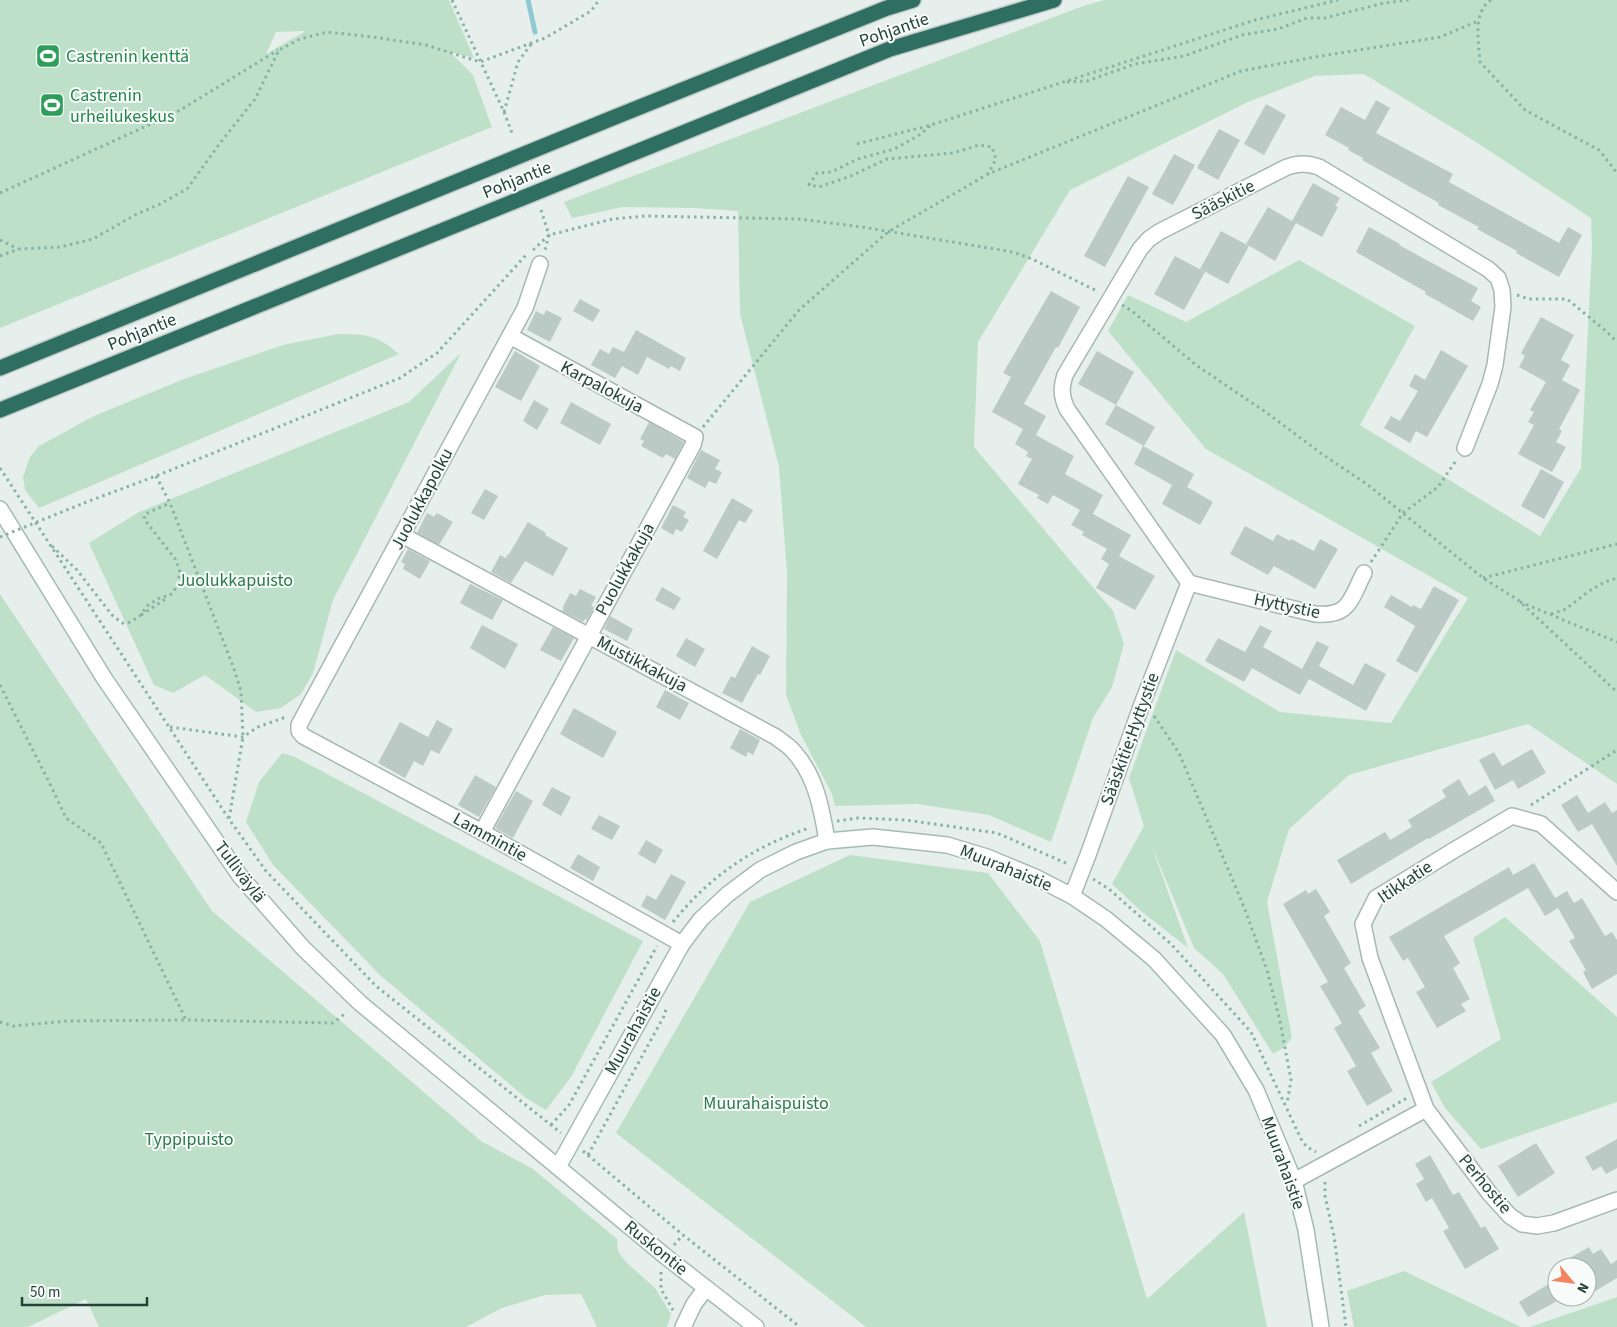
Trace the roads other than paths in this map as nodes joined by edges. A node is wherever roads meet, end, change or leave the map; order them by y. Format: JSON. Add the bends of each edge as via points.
{"nodes":[{"id":1,"x":913,"y":0,"type":"edge"},
{"id":2,"x":1054,"y":0,"type":"edge"},
{"id":3,"x":540,"y":264,"type":"dead end"},
{"id":4,"x":510,"y":336,"type":"junction"},
{"id":5,"x":0,"y":368,"type":"edge"},
{"id":6,"x":0,"y":410,"type":"edge"},
{"id":7,"x":695,"y":437,"type":"joint"},
{"id":8,"x":1465,"y":448,"type":"road end"},
{"id":9,"x":0,"y":509,"type":"edge"},
{"id":10,"x":402,"y":535,"type":"junction"},
{"id":11,"x":1364,"y":573,"type":"road end"},
{"id":12,"x":1189,"y":583,"type":"junction"},
{"id":13,"x":589,"y":636,"type":"junction"},
{"id":14,"x":299,"y":731,"type":"joint"},
{"id":15,"x":482,"y":832,"type":"junction"},
{"id":16,"x":827,"y":841,"type":"junction"},
{"id":17,"x":1617,"y":892,"type":"edge"},
{"id":18,"x":1072,"y":896,"type":"junction"},
{"id":19,"x":682,"y":944,"type":"junction"},
{"id":20,"x":1426,"y":1110,"type":"junction"},
{"id":21,"x":558,"y":1167,"type":"junction"},
{"id":22,"x":1294,"y":1181,"type":"junction"},
{"id":23,"x":1617,"y":1200,"type":"edge"},
{"id":24,"x":706,"y":1288,"type":"junction"},
{"id":25,"x":683,"y":1327,"type":"edge"},
{"id":26,"x":756,"y":1327,"type":"edge"},
{"id":27,"x":1321,"y":1327,"type":"edge"}],
"edges":[{"from":1,"to":5,"type":"highway","name":"Pohjantie","via":[[615,117]]},
{"from":2,"to":6,"type":"highway","name":"Pohjantie","via":[[890,49]]},
{"from":3,"to":4,"type":"street","name":"Juolukkapolku","via":[[525,308]]},
{"from":4,"to":7,"type":"street","name":"Karpalokuja"},
{"from":4,"to":10,"type":"street","name":"Juolukkapolku"},
{"from":7,"to":13,"type":"street","name":"Puolukkakuja"},
{"from":8,"to":12,"type":"street","name":"Sääskitie","via":[[1495,365],[1503,307],[1498,278],[1319,168],[1298,163],[1287,167],[1149,239],[1140,249],[1062,386],[1062,398],[1072,417]]},
{"from":9,"to":21,"type":"street","name":"Tulliväylä","via":[[104,678],[240,876],[302,948],[360,1003]]},
{"from":10,"to":13,"type":"street","name":"Mustikkakuja"},
{"from":10,"to":14,"type":"street","name":"Juolukkapolku","via":[[299,724]]},
{"from":11,"to":12,"type":"street","name":"Hyttystie","via":[[1348,603],[1340,612],[1329,615]]},
{"from":12,"to":18,"type":"street","name":"Sääskitie;Hyttystie"},
{"from":13,"to":15,"type":"street","name":"Puolukkakuja"},
{"from":13,"to":16,"type":"street","name":"Mustikkakuja","via":[[776,737],[794,752],[818,797]]},
{"from":14,"to":15,"type":"street","name":"Lammintie"},
{"from":15,"to":19,"type":"street","name":"Lammintie"},
{"from":16,"to":18,"type":"street","name":"Muurahaistie","via":[[873,837],[947,845],[988,857]]},
{"from":16,"to":19,"type":"street","name":"Muurahaistie","via":[[760,870],[721,900]]},
{"from":17,"to":20,"type":"street","name":"Itikkatie","via":[[1541,824],[1512,816],[1376,898],[1363,924],[1370,958]]},
{"from":18,"to":22,"type":"street","name":"Muurahaistie","via":[[1106,918],[1154,959],[1223,1035],[1256,1090]]},
{"from":19,"to":21,"type":"street","name":"Muurahaistie"},
{"from":20,"to":22,"type":"street"},
{"from":20,"to":23,"type":"street","name":"Perhostie","via":[[1490,1194],[1522,1224],[1554,1223]]},
{"from":21,"to":24,"type":"street","name":"Ruskontie"},
{"from":22,"to":27,"type":"street","name":"Muurahaistie","via":[[1306,1230]]},
{"from":24,"to":25,"type":"street"},
{"from":24,"to":26,"type":"street","name":"Ruskontie"}]}
